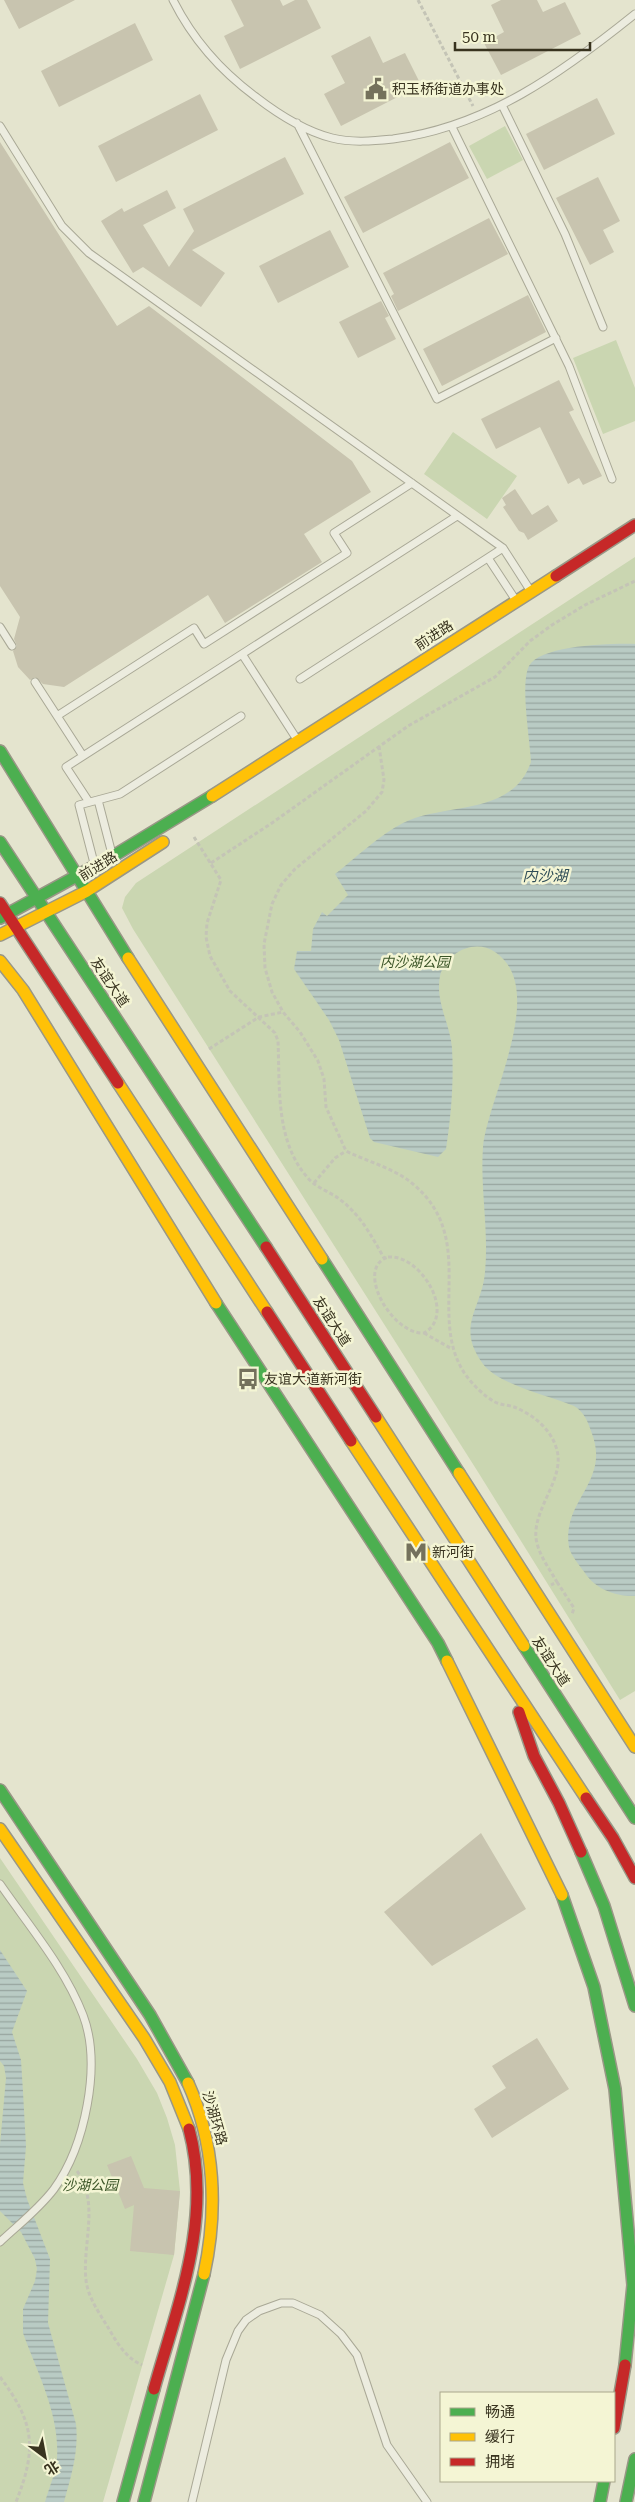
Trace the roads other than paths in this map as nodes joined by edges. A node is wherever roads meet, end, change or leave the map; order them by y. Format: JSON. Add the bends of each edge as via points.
{"nodes":[{"id":1,"x":173,"y":0,"type":"edge"},
{"id":2,"x":635,"y":14,"type":"edge"},
{"id":3,"x":502,"y":106,"type":"junction"},
{"id":4,"x":297,"y":123,"type":"junction"},
{"id":5,"x":0,"y":126,"type":"edge"},
{"id":6,"x":452,"y":127,"type":"junction"},
{"id":7,"x":603,"y":327,"type":"dead end"},
{"id":8,"x":556,"y":338,"type":"junction"},
{"id":9,"x":612,"y":479,"type":"dead end"},
{"id":10,"x":412,"y":483,"type":"junction"},
{"id":11,"x":457,"y":516,"type":"junction"},
{"id":12,"x":635,"y":525,"type":"edge"},
{"id":13,"x":503,"y":548,"type":"junction"},
{"id":14,"x":488,"y":558,"type":"junction"},
{"id":15,"x":531,"y":591,"type":"junction"},
{"id":16,"x":516,"y":600,"type":"junction"},
{"id":17,"x":0,"y":627,"type":"edge"},
{"id":18,"x":12,"y":646,"type":"dead end"},
{"id":19,"x":242,"y":654,"type":"junction"},
{"id":20,"x":300,"y":679,"type":"dead end"},
{"id":21,"x":35,"y":682,"type":"dead end"},
{"id":22,"x":57,"y":716,"type":"junction"},
{"id":23,"x":241,"y":716,"type":"dead end"},
{"id":24,"x":298,"y":741,"type":"junction"},
{"id":25,"x":0,"y":751,"type":"edge"},
{"id":26,"x":83,"y":756,"type":"junction"},
{"id":27,"x":251,"y":773,"type":"junction"},
{"id":28,"x":98,"y":800,"type":"junction"},
{"id":29,"x":89,"y":802,"type":"junction"},
{"id":30,"x":183,"y":828,"type":"dead end"},
{"id":31,"x":169,"y":837,"type":"dead end"},
{"id":32,"x":0,"y":842,"type":"edge"},
{"id":33,"x":113,"y":857,"type":"junction"},
{"id":34,"x":96,"y":867,"type":"junction"},
{"id":35,"x":78,"y":876,"type":"junction"},
{"id":36,"x":87,"y":892,"type":"junction"},
{"id":37,"x":37,"y":899,"type":"junction"},
{"id":38,"x":0,"y":903,"type":"edge"},
{"id":39,"x":46,"y":913,"type":"junction"},
{"id":40,"x":4,"y":916,"type":"edge"},
{"id":41,"x":16,"y":928,"type":"junction"},
{"id":42,"x":0,"y":935,"type":"edge"},
{"id":43,"x":0,"y":961,"type":"edge"},
{"id":44,"x":507,"y":1680,"type":"junction"},
{"id":45,"x":635,"y":1747,"type":"edge"},
{"id":46,"x":0,"y":1790,"type":"edge"},
{"id":47,"x":635,"y":1818,"type":"edge"},
{"id":48,"x":0,"y":1829,"type":"edge"},
{"id":49,"x":635,"y":1878,"type":"edge"},
{"id":50,"x":0,"y":1884,"type":"edge"},
{"id":51,"x":635,"y":2006,"type":"edge"},
{"id":52,"x":0,"y":2242,"type":"edge"},
{"id":53,"x":615,"y":2423,"type":"edge"},
{"id":54,"x":635,"y":2459,"type":"edge"},
{"id":55,"x":604,"y":2482,"type":"edge"},
{"id":56,"x":123,"y":2502,"type":"edge"},
{"id":57,"x":144,"y":2502,"type":"edge"},
{"id":58,"x":192,"y":2502,"type":"edge"},
{"id":59,"x":427,"y":2502,"type":"edge"},
{"id":60,"x":600,"y":2502,"type":"edge"},
{"id":61,"x":626,"y":2502,"type":"edge"}],
"edges":[{"from":1,"to":4,"type":"lane","via":[[196,37],[231,76],[272,109]]},
{"from":2,"to":3,"type":"lane","via":[[561,71]]},
{"from":3,"to":6,"type":"lane"},
{"from":3,"to":7,"type":"lane","via":[[565,234]]},
{"from":4,"to":6,"type":"lane","via":[[332,138],[365,141],[401,138]]},
{"from":4,"to":8,"type":"lane","via":[[437,399]]},
{"from":5,"to":10,"type":"lane","via":[[71,237],[89,253]]},
{"from":6,"to":8,"type":"lane"},
{"from":8,"to":9,"type":"lane"},
{"from":10,"to":11,"type":"lane"},
{"from":10,"to":22,"type":"lane","via":[[334,533],[347,553],[204,644],[194,628]]},
{"from":11,"to":13,"type":"lane"},
{"from":11,"to":19,"type":"lane"},
{"from":12,"to":15,"type":"main road","name":"前进路"},
{"from":13,"to":14,"type":"lane"},
{"from":13,"to":15,"type":"lane"},
{"from":14,"to":16,"type":"lane"},
{"from":14,"to":20,"type":"lane"},
{"from":15,"to":16,"type":"main road","name":"前进路"},
{"from":16,"to":24,"type":"main road","name":"前进路"},
{"from":17,"to":18,"type":"lane"},
{"from":19,"to":24,"type":"lane"},
{"from":19,"to":26,"type":"lane"},
{"from":21,"to":22,"type":"lane"},
{"from":22,"to":26,"type":"lane"},
{"from":23,"to":28,"type":"lane","via":[[120,794]]},
{"from":24,"to":27,"type":"main road","name":"前进路"},
{"from":25,"to":35,"type":"main road"},
{"from":26,"to":29,"type":"lane","via":[[66,767]]},
{"from":27,"to":30,"type":"main road","name":"前进路"},
{"from":27,"to":33,"type":"main road","name":"前进路"},
{"from":28,"to":29,"type":"lane"},
{"from":28,"to":33,"type":"lane"},
{"from":29,"to":34,"type":"lane","via":[[79,805]]},
{"from":31,"to":36,"type":"main road","name":"前进路"},
{"from":32,"to":37,"type":"main road","name":"友谊大道"},
{"from":33,"to":34,"type":"main road","name":"前进路"},
{"from":34,"to":35,"type":"main road","name":"前进路"},
{"from":35,"to":36,"type":"main road"},
{"from":35,"to":37,"type":"main road","name":"前进路"},
{"from":36,"to":39,"type":"main road","name":"前进路"},
{"from":36,"to":45,"type":"main road"},
{"from":37,"to":39,"type":"main road","name":"友谊大道"},
{"from":37,"to":40,"type":"main road","name":"前进路"},
{"from":38,"to":40,"type":"main road"},
{"from":39,"to":41,"type":"main road","name":"前进路"},
{"from":39,"to":47,"type":"main road","name":"友谊大道"},
{"from":40,"to":41,"type":"main road"},
{"from":41,"to":42,"type":"main road","name":"前进路"},
{"from":41,"to":44,"type":"main road"},
{"from":43,"to":53,"type":"main road","via":[[23,990],[232,1328],[438,1643],[558,1882],[600,2012],[620,2132],[633,2285],[628,2355]]},
{"from":44,"to":49,"type":"main road","via":[[613,1838]]},
{"from":44,"to":51,"type":"main road","via":[[534,1756],[559,1802],[604,1906]]},
{"from":46,"to":57,"type":"main road","name":"沙湖环路","via":[[168,2044],[195,2099],[207,2142],[213,2198],[209,2253]]},
{"from":48,"to":56,"type":"main road","name":"沙湖环路","via":[[157,2058],[180,2103],[194,2154],[197,2219],[193,2249]]},
{"from":50,"to":52,"type":"lane","via":[[61,1973],[82,2014],[90,2038],[92,2074],[84,2115],[62,2176],[42,2202]]},
{"from":54,"to":61,"type":"main road"},
{"from":55,"to":60,"type":"main road"},
{"from":58,"to":59,"type":"lane","via":[[226,2360],[238,2331],[259,2311],[293,2303],[320,2315],[341,2334],[357,2355],[387,2445]]}]}
